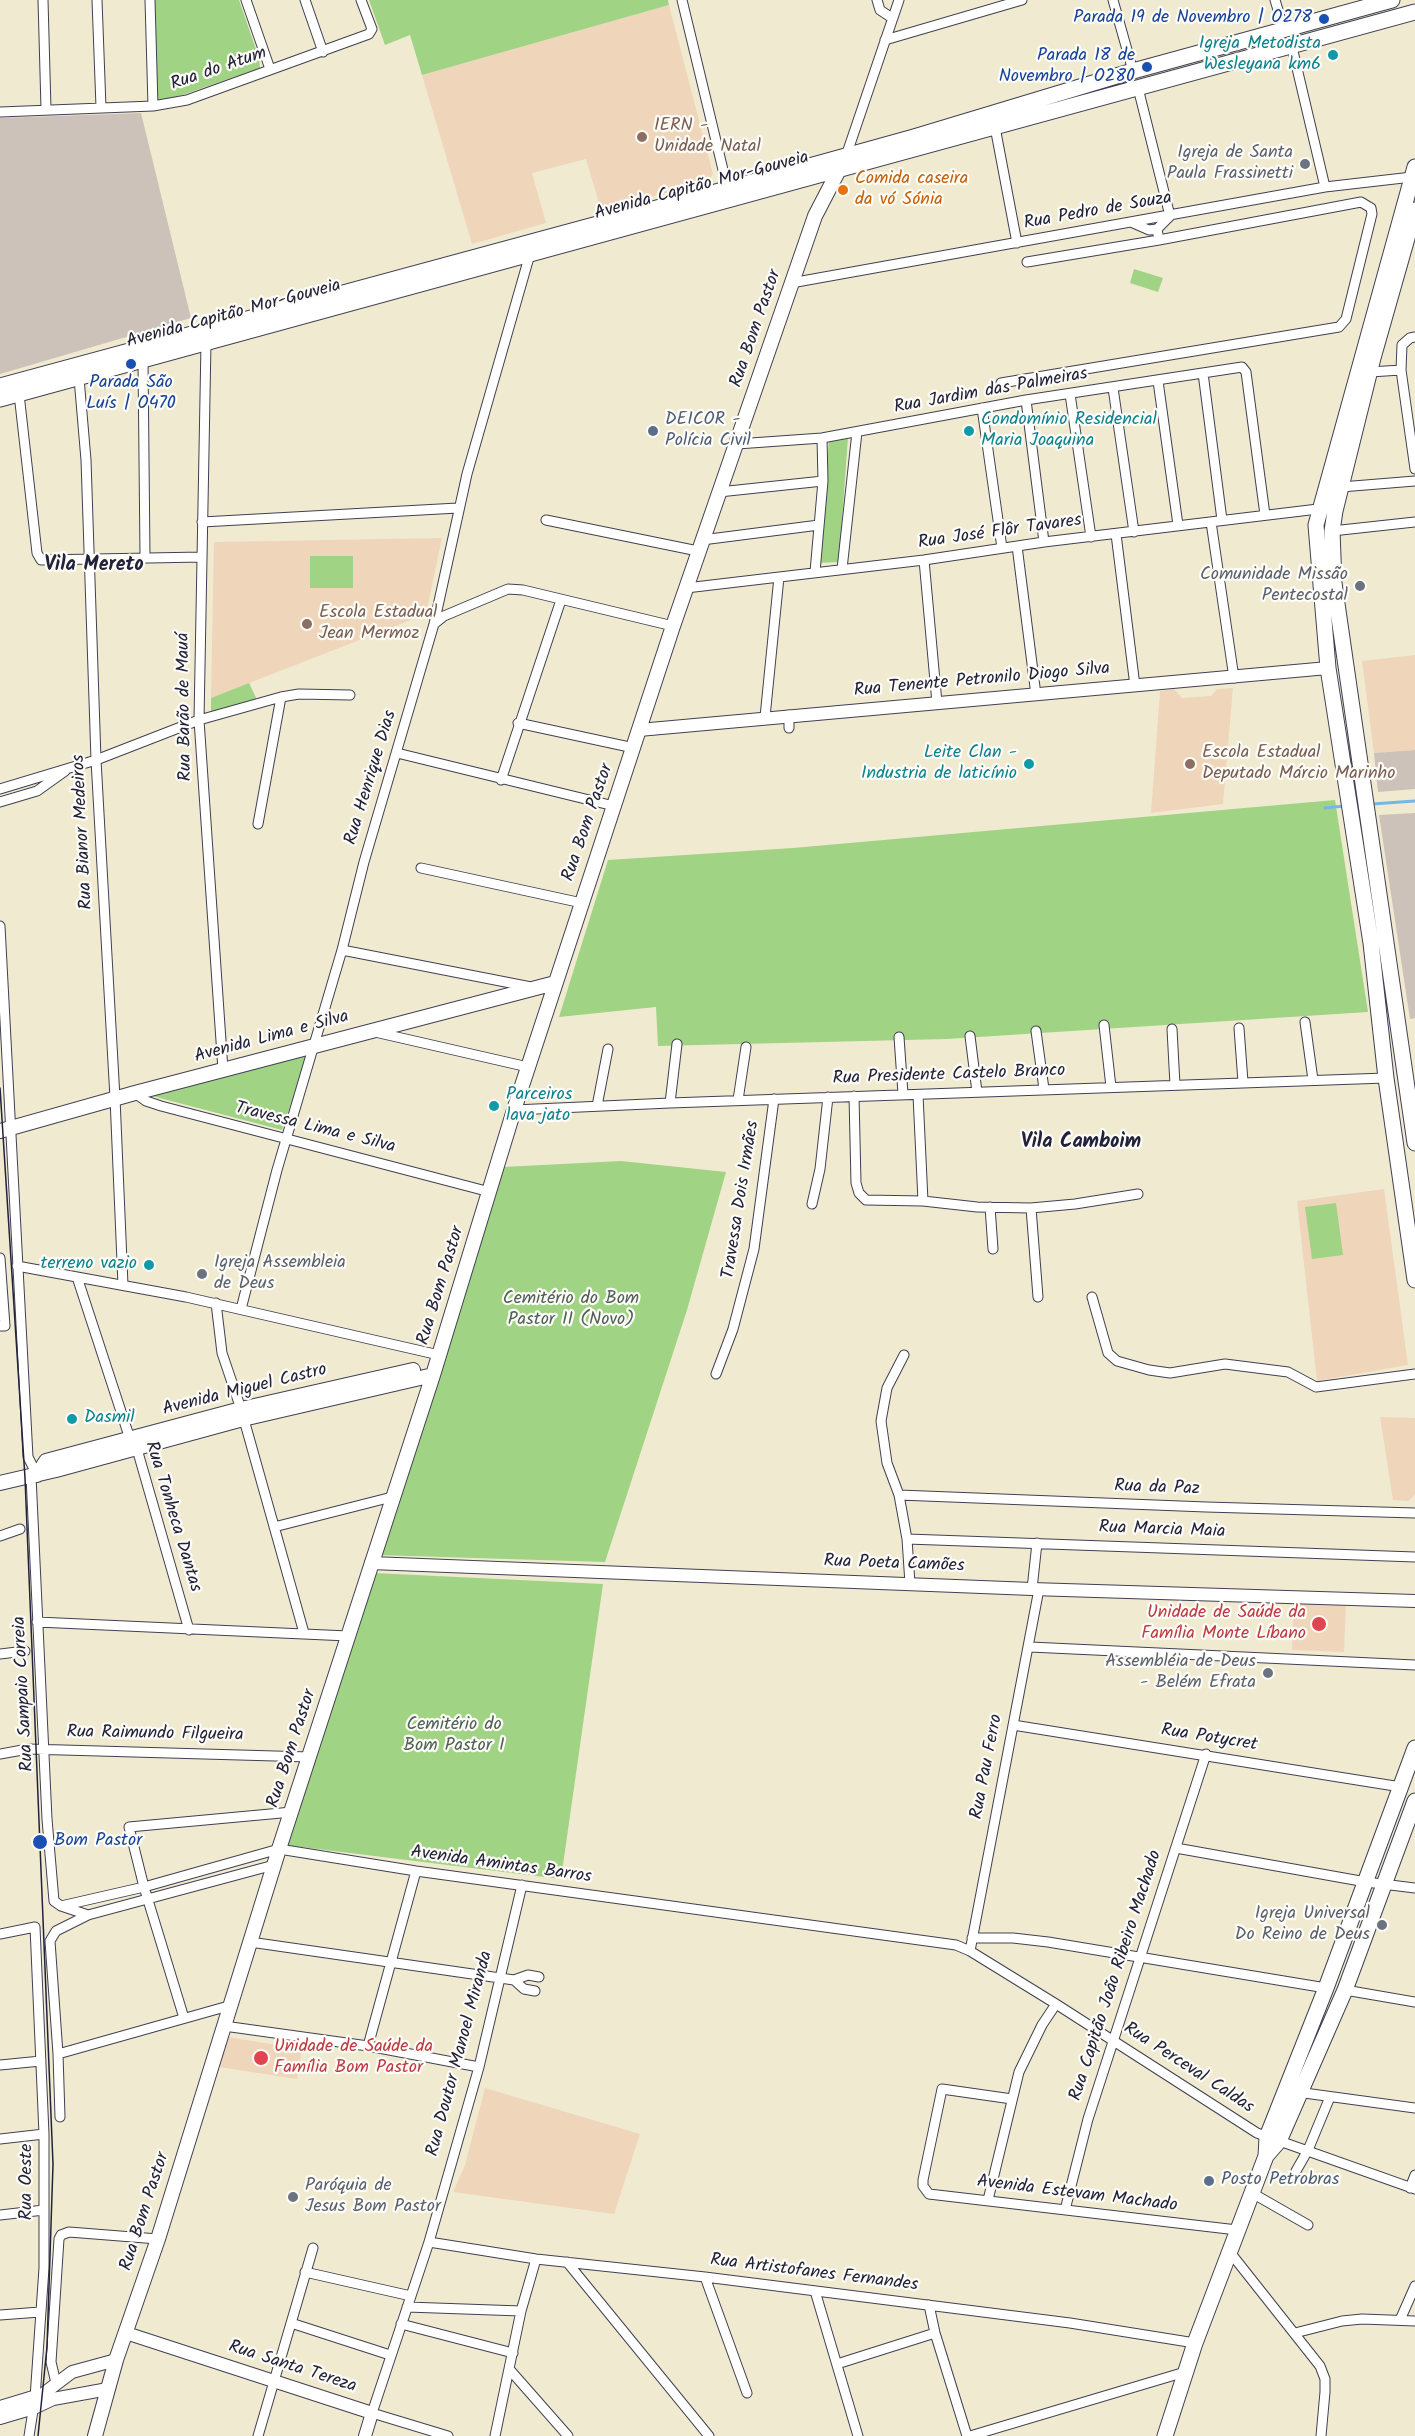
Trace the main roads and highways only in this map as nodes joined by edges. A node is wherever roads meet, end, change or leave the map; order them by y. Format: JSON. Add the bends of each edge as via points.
{"nodes":[{"id":1,"x":1392,"y":0,"type":"edge"},
{"id":2,"x":1415,"y":12,"type":"edge"},
{"id":3,"x":846,"y":156,"type":"junction"},
{"id":4,"x":839,"y":170,"type":"junction"},
{"id":5,"x":1413,"y":172,"type":"edge"},
{"id":6,"x":1415,"y":210,"type":"edge"},
{"id":7,"x":611,"y":227,"type":"junction"},
{"id":8,"x":68,"y":377,"type":"junction"},
{"id":9,"x":0,"y":386,"type":"edge"},
{"id":10,"x":0,"y":399,"type":"edge"},
{"id":11,"x":555,"y":983,"type":"junction"},
{"id":12,"x":6,"y":1130,"type":"edge"},
{"id":13,"x":1415,"y":1143,"type":"edge"},
{"id":14,"x":1415,"y":1280,"type":"edge"},
{"id":15,"x":436,"y":1365,"type":"junction"},
{"id":16,"x":0,"y":1483,"type":"edge"},
{"id":17,"x":1415,"y":1748,"type":"edge"},
{"id":18,"x":1415,"y":1801,"type":"edge"},
{"id":19,"x":1293,"y":2091,"type":"junction"},
{"id":20,"x":95,"y":2436,"type":"edge"},
{"id":21,"x":1165,"y":2436,"type":"edge"}],
"edges":[{"from":1,"to":3,"type":"main road","name":"Avenida Capitão Mor-Gouveia"},
{"from":2,"to":4,"type":"main road","name":"Avenida Capitão Mor-Gouveia"},
{"from":3,"to":4,"type":"main road","name":"Rua Bom Pastor"},
{"from":3,"to":7,"type":"main road","name":"Avenida Capitão Mor-Gouveia","via":[[723,190]]},
{"from":4,"to":7,"type":"main road","name":"Avenida Capitão Mor-Gouveia"},
{"from":4,"to":11,"type":"main road","name":"Rua Bom Pastor","via":[[818,209],[791,283]]},
{"from":5,"to":14,"type":"main road","via":[[1318,509],[1316,549],[1328,668],[1371,943]]},
{"from":6,"to":13,"type":"main road","via":[[1370,372],[1332,531],[1334,583]]},
{"from":7,"to":8,"type":"main road","name":"Avenida Capitão Mor-Gouveia"},
{"from":7,"to":8,"type":"main road","name":"Avenida Capitão Mor-Gouveia","via":[[530,254]]},
{"from":8,"to":9,"type":"main road","name":"Avenida Capitão Mor-Gouveia"},
{"from":8,"to":10,"type":"main road","name":"Avenida Capitão Mor-Gouveia"},
{"from":11,"to":12,"type":"main road","name":"Avenida Lima e Silva","via":[[135,1092]]},
{"from":11,"to":15,"type":"main road","name":"Rua Bom Pastor"},
{"from":15,"to":16,"type":"main road","name":"Avenida Miguel Castro","via":[[394,1379],[53,1463],[34,1475]]},
{"from":15,"to":20,"type":"main road","name":"Rua Bom Pastor","via":[[116,2360]]},
{"from":17,"to":19,"type":"main road","via":[[1326,1988]]},
{"from":18,"to":19,"type":"main road","via":[[1345,1990]]},
{"from":19,"to":21,"type":"main road","via":[[1229,2251]]}]}
